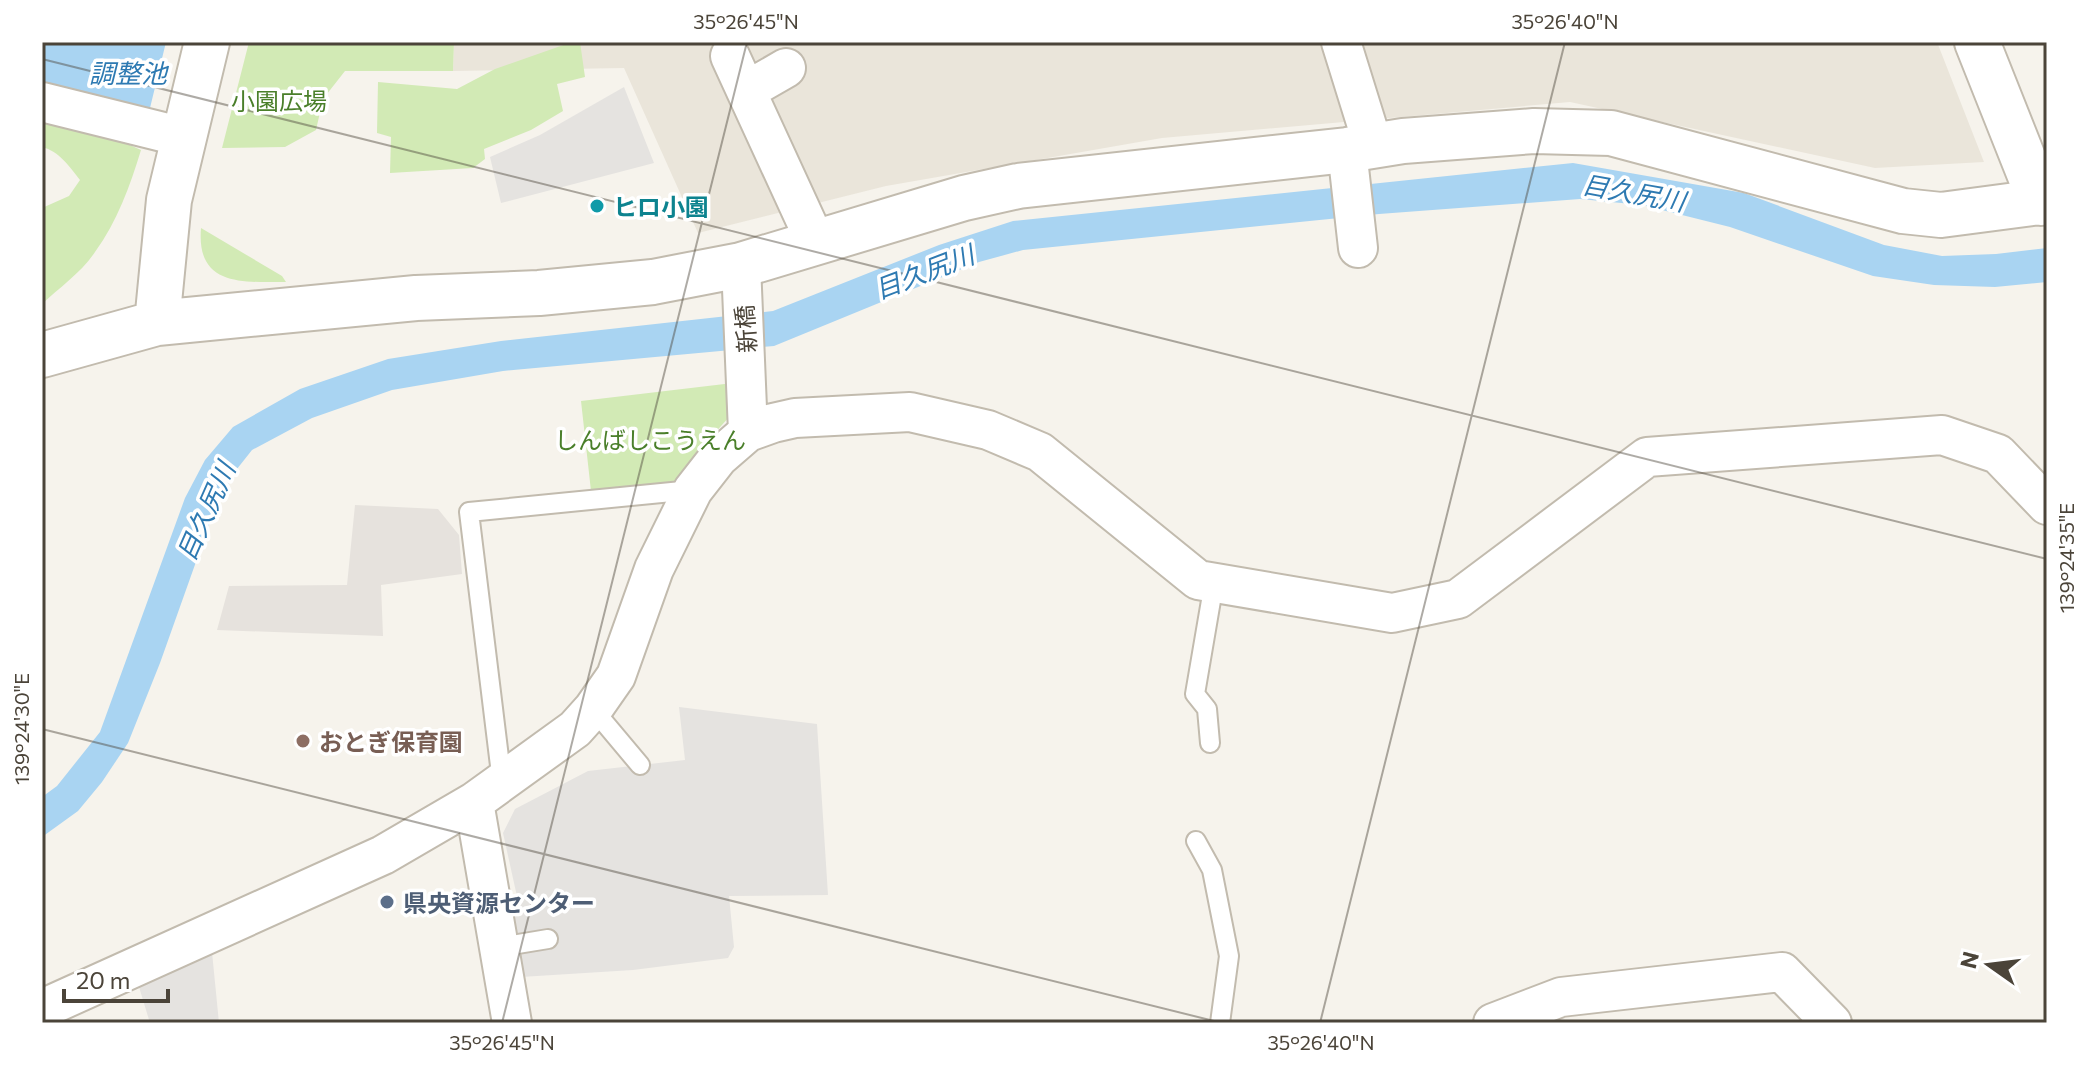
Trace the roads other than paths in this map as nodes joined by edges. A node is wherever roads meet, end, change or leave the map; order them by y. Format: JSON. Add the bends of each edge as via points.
{"nodes":[{"id":1,"x":207,"y":42,"type":"edge"},
{"id":2,"x":1341,"y":42,"type":"edge"},
{"id":3,"x":1977,"y":42,"type":"edge"},
{"id":4,"x":730,"y":56,"type":"dead end"},
{"id":5,"x":786,"y":68,"type":"dead end"},
{"id":6,"x":746,"y":91,"type":"junction"},
{"id":7,"x":42,"y":102,"type":"edge"},
{"id":8,"x":183,"y":137,"type":"junction"},
{"id":9,"x":1356,"y":155,"type":"junction"},
{"id":10,"x":2044,"y":202,"type":"edge"},
{"id":11,"x":1357,"y":242,"type":"dead end"},
{"id":12,"x":816,"y":243,"type":"junction"},
{"id":13,"x":741,"y":278,"type":"junction"},
{"id":14,"x":157,"y":323,"type":"junction"},
{"id":15,"x":42,"y":355,"type":"edge"},
{"id":16,"x":748,"y":432,"type":"junction"},
{"id":17,"x":693,"y":490,"type":"junction"},
{"id":18,"x":2047,"y":505,"type":"edge"},
{"id":19,"x":1214,"y":583,"type":"junction"},
{"id":20,"x":593,"y":709,"type":"junction"},
{"id":21,"x":1210,"y":743,"type":"dead end"},
{"id":22,"x":640,"y":765,"type":"dead end"},
{"id":23,"x":488,"y":792,"type":"junction"},
{"id":24,"x":1196,"y":841,"type":"dead end"},
{"id":25,"x":548,"y":939,"type":"dead end"},
{"id":26,"x":499,"y":947,"type":"junction"},
{"id":27,"x":42,"y":1009,"type":"edge"},
{"id":28,"x":512,"y":1023,"type":"edge"},
{"id":29,"x":1220,"y":1023,"type":"edge"},
{"id":30,"x":1493,"y":1023,"type":"edge"},
{"id":31,"x":1832,"y":1023,"type":"edge"}],
"edges":[{"from":1,"to":8,"type":"street"},
{"from":2,"to":9,"type":"street"},
{"from":3,"to":10,"type":"street"},
{"from":4,"to":6,"type":"street"},
{"from":5,"to":6,"type":"street"},
{"from":6,"to":12,"type":"street"},
{"from":7,"to":8,"type":"street"},
{"from":8,"to":14,"type":"street","via":[[169,200]]},
{"from":9,"to":10,"type":"street","via":[[1534,131],[1611,133],[1903,211],[1941,215]]},
{"from":9,"to":11,"type":"street"},
{"from":9,"to":12,"type":"street","via":[[1018,186]]},
{"from":12,"to":13,"type":"street"},
{"from":13,"to":14,"type":"street","via":[[416,298]]},
{"from":13,"to":16,"type":"street","name":"新橋"},
{"from":14,"to":15,"type":"street"},
{"from":16,"to":17,"type":"street"},
{"from":16,"to":19,"type":"street","via":[[795,418],[910,412],[988,430],[1040,452],[1198,580]]},
{"from":17,"to":20,"type":"street","via":[[654,569],[616,676]]},
{"from":17,"to":23,"type":"lane","via":[[469,512]]},
{"from":18,"to":19,"type":"street","via":[[1998,454],[1942,435],[1647,457],[1458,599],[1392,613]]},
{"from":19,"to":21,"type":"lane","via":[[1195,694],[1207,709]]},
{"from":20,"to":22,"type":"lane"},
{"from":20,"to":23,"type":"street","via":[[575,729]]},
{"from":23,"to":26,"type":"street"},
{"from":23,"to":27,"type":"street","via":[[383,855]]},
{"from":24,"to":29,"type":"lane","via":[[1212,870],[1229,956]]},
{"from":25,"to":26,"type":"lane"},
{"from":26,"to":28,"type":"street"},
{"from":30,"to":31,"type":"street","via":[[1561,997],[1782,972]]}]}
